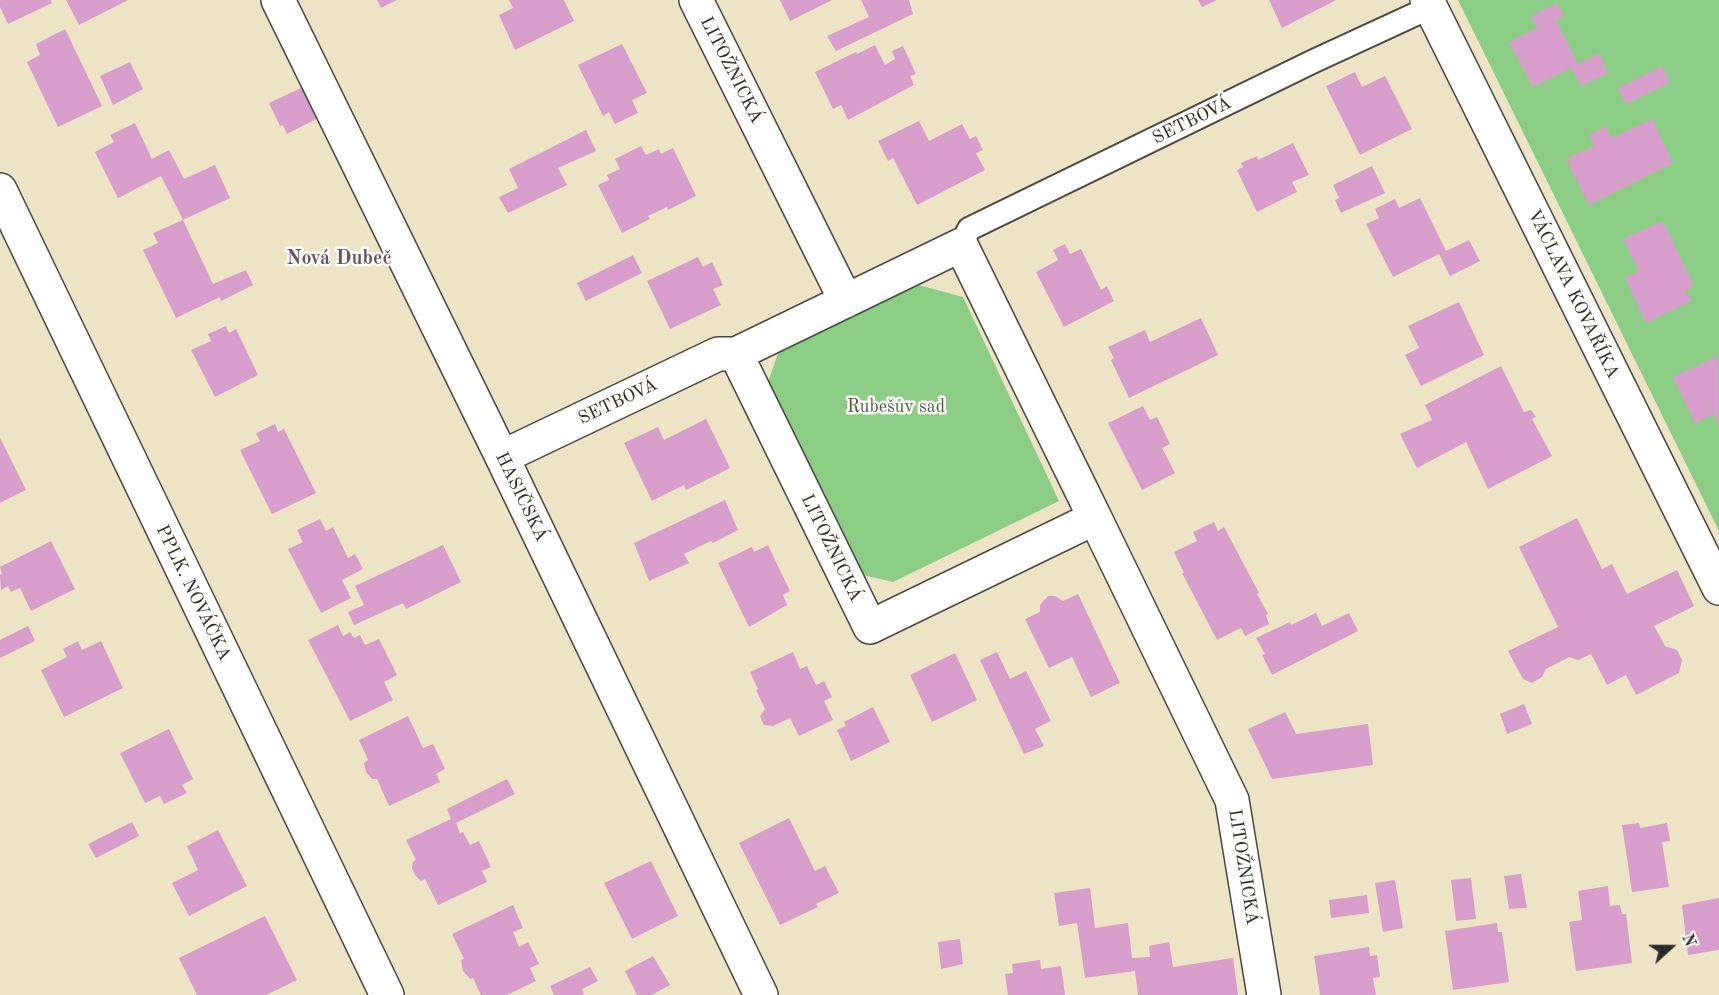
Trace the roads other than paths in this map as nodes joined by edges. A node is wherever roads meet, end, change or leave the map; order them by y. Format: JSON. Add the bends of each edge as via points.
{"nodes":[{"id":1,"x":278,"y":0,"type":"edge"},
{"id":2,"x":696,"y":0,"type":"edge"},
{"id":3,"x":1429,"y":3,"type":"edge"},
{"id":4,"x":0,"y":190,"type":"edge"},
{"id":5,"x":962,"y":245,"type":"junction"},
{"id":6,"x":846,"y":301,"type":"junction"},
{"id":7,"x":736,"y":354,"type":"junction"},
{"id":8,"x":502,"y":457,"type":"junction"},
{"id":9,"x":1095,"y":518,"type":"junction"},
{"id":10,"x":1719,"y":588,"type":"edge"},
{"id":11,"x":387,"y":995,"type":"edge"},
{"id":12,"x":761,"y":995,"type":"edge"},
{"id":13,"x":1264,"y":995,"type":"edge"}],
"edges":[{"from":1,"to":8,"type":"street","name":"HASIČSKÁ"},
{"from":2,"to":6,"type":"street","name":"LITOŽNICKÁ"},
{"from":3,"to":5,"type":"lane","name":"SETBOVÁ","via":[[969,229]]},
{"from":3,"to":10,"type":"street","name":"VÁCLAVA KOVAŘÍKA"},
{"from":4,"to":11,"type":"street","name":"PPLK. NOVÁČKA"},
{"from":5,"to":6,"type":"street"},
{"from":5,"to":9,"type":"street","name":"LITOŽNICKÁ"},
{"from":6,"to":7,"type":"street"},
{"from":7,"to":8,"type":"street","name":"SETBOVÁ","via":[[718,354]]},
{"from":7,"to":9,"type":"street","name":"LITOŽNICKÁ","via":[[870,627]]},
{"from":8,"to":12,"type":"street","name":"HASIČSKÁ"},
{"from":9,"to":13,"type":"street","name":"LITOŽNICKÁ","via":[[1232,800]]}]}
